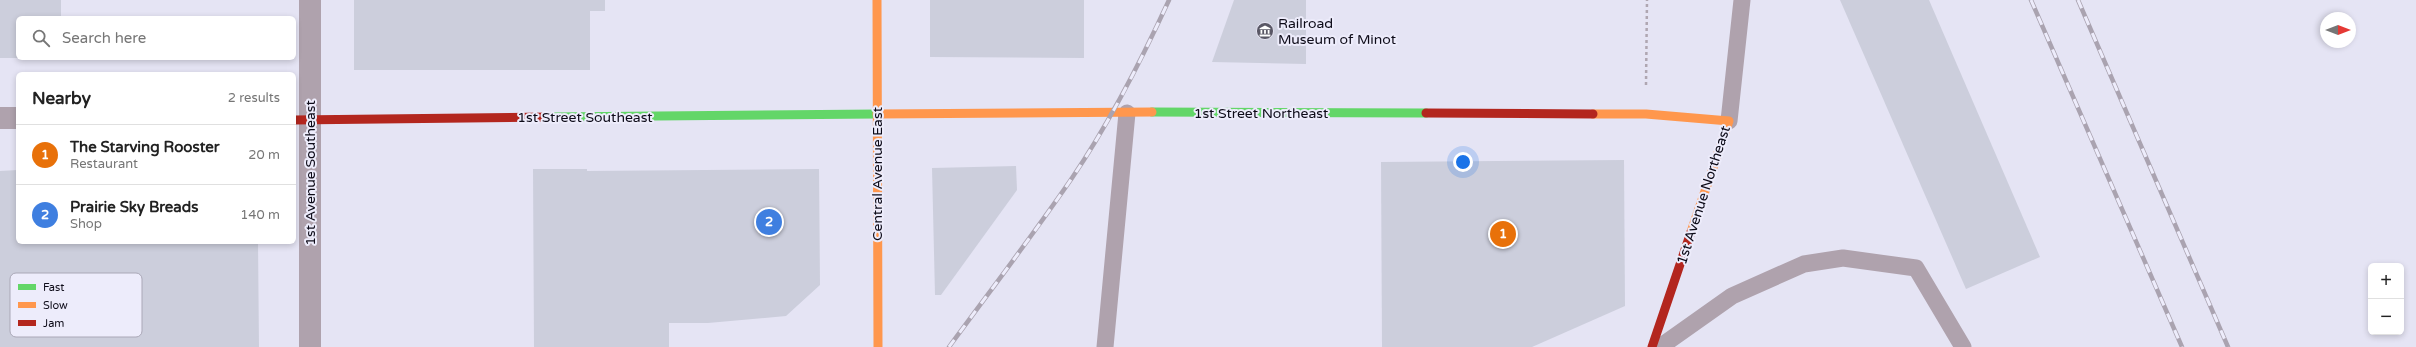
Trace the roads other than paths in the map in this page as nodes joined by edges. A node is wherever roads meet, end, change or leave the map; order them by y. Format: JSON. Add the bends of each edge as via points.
{"nodes":[{"id":1,"x":310,"y":0,"type":"edge"},
{"id":2,"x":877,"y":0,"type":"edge"},
{"id":3,"x":1742,"y":0,"type":"edge"},
{"id":4,"x":1127,"y":113,"type":"junction"},
{"id":5,"x":1646,"y":114,"type":"joint"},
{"id":6,"x":877,"y":115,"type":"junction"},
{"id":7,"x":0,"y":118,"type":"edge"},
{"id":8,"x":16,"y":118,"type":"edge"},
{"id":9,"x":302,"y":120,"type":"edge"},
{"id":10,"x":1729,"y":121,"type":"junction"},
{"id":11,"x":310,"y":347,"type":"edge"},
{"id":12,"x":878,"y":347,"type":"edge"},
{"id":13,"x":1105,"y":347,"type":"edge"},
{"id":14,"x":1652,"y":347,"type":"edge"},
{"id":15,"x":1660,"y":347,"type":"edge"},
{"id":16,"x":1963,"y":347,"type":"edge"}],
"edges":[{"from":1,"to":9,"type":"street","name":"1st Avenue Southeast"},
{"from":2,"to":6,"type":"street","name":"Central Avenue East"},
{"from":3,"to":10,"type":"lane"},
{"from":4,"to":5,"type":"street","name":"1st Street Northeast"},
{"from":4,"to":6,"type":"street","name":"1st Street Northeast"},
{"from":4,"to":13,"type":"lane"},
{"from":5,"to":10,"type":"street","name":"1st Avenue Northeast"},
{"from":6,"to":9,"type":"street","name":"1st Street Southeast"},
{"from":6,"to":12,"type":"street","name":"Central Avenue East"},
{"from":7,"to":8,"type":"street"},
{"from":9,"to":11,"type":"street","name":"1st Avenue Southeast"},
{"from":10,"to":14,"type":"street","name":"1st Avenue Northeast"},
{"from":15,"to":16,"type":"lane","via":[[1732,296],[1804,264],[1843,258],[1916,268]]}]}
